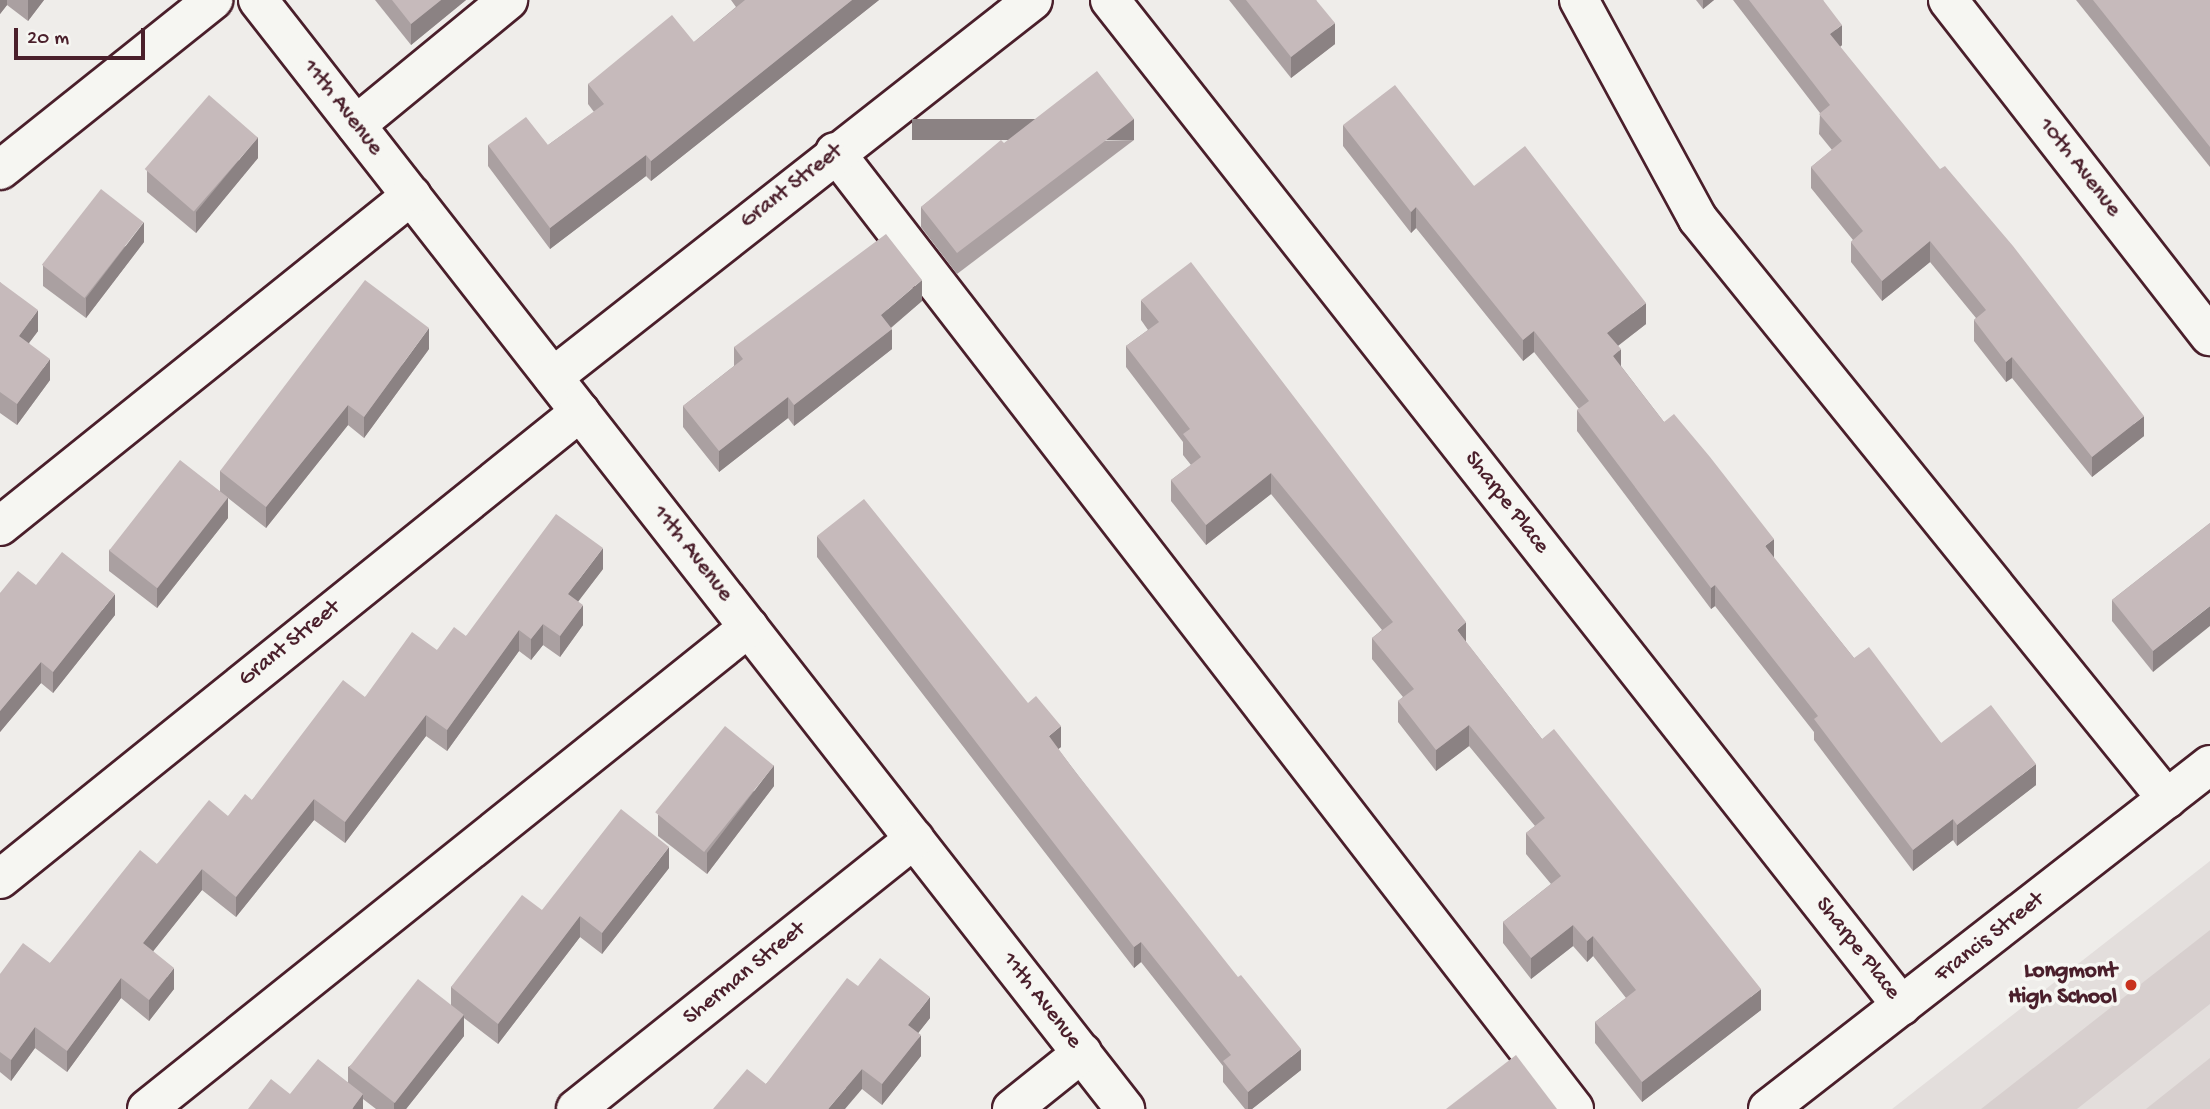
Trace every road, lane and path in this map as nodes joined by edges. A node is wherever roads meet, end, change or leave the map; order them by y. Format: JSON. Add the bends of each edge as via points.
{"nodes":[{"id":1,"x":213,"y":0,"type":"edge"},
{"id":2,"x":258,"y":0,"type":"edge"},
{"id":3,"x":508,"y":0,"type":"edge"},
{"id":4,"x":1033,"y":0,"type":"edge"},
{"id":5,"x":1110,"y":0,"type":"edge"},
{"id":6,"x":1579,"y":0,"type":"edge"},
{"id":7,"x":1948,"y":0,"type":"edge"},
{"id":8,"x":356,"y":125,"type":"junction"},
{"id":9,"x":835,"y":152,"type":"junction"},
{"id":10,"x":0,"y":170,"type":"edge"},
{"id":11,"x":412,"y":195,"type":"junction"},
{"id":12,"x":2210,"y":336,"type":"edge"},
{"id":13,"x":553,"y":377,"type":"junction"},
{"id":14,"x":580,"y":411,"type":"junction"},
{"id":15,"x":0,"y":526,"type":"edge"},
{"id":16,"x":749,"y":627,"type":"junction"},
{"id":17,"x":2210,"y":765,"type":"edge"},
{"id":18,"x":2167,"y":799,"type":"junction"},
{"id":19,"x":915,"y":839,"type":"junction"},
{"id":20,"x":0,"y":879,"type":"edge"},
{"id":21,"x":1902,"y":1006,"type":"junction"},
{"id":22,"x":1082,"y":1053,"type":"junction"},
{"id":23,"x":147,"y":1109,"type":"edge"},
{"id":24,"x":576,"y":1109,"type":"edge"},
{"id":25,"x":1012,"y":1109,"type":"edge"},
{"id":26,"x":1125,"y":1109,"type":"edge"},
{"id":27,"x":1574,"y":1109,"type":"edge"},
{"id":28,"x":1768,"y":1109,"type":"edge"}],
"edges":[{"from":1,"to":10,"type":"street"},
{"from":2,"to":8,"type":"street","name":"11th Avenue"},
{"from":3,"to":8,"type":"street"},
{"from":4,"to":9,"type":"street","name":"Grant Street"},
{"from":5,"to":21,"type":"street","name":"Sharpe Place"},
{"from":6,"to":18,"type":"street","via":[[1698,219]]},
{"from":7,"to":12,"type":"street","name":"10th Avenue"},
{"from":8,"to":11,"type":"street","name":"11th Avenue"},
{"from":9,"to":13,"type":"street","name":"Grant Street"},
{"from":9,"to":27,"type":"street"},
{"from":11,"to":13,"type":"street","name":"11th Avenue"},
{"from":11,"to":15,"type":"street"},
{"from":13,"to":14,"type":"street","name":"11th Avenue"},
{"from":14,"to":16,"type":"street","name":"11th Avenue"},
{"from":14,"to":20,"type":"street","name":"Grant Street"},
{"from":16,"to":19,"type":"street","name":"11th Avenue"},
{"from":16,"to":23,"type":"street"},
{"from":17,"to":18,"type":"street","name":"Francis Street"},
{"from":18,"to":21,"type":"street","name":"Francis Street"},
{"from":19,"to":22,"type":"street","name":"11th Avenue"},
{"from":19,"to":24,"type":"street","name":"Sherman Street"},
{"from":21,"to":28,"type":"street","name":"Francis Street"},
{"from":22,"to":25,"type":"street"},
{"from":22,"to":26,"type":"street","name":"11th Avenue"}]}
